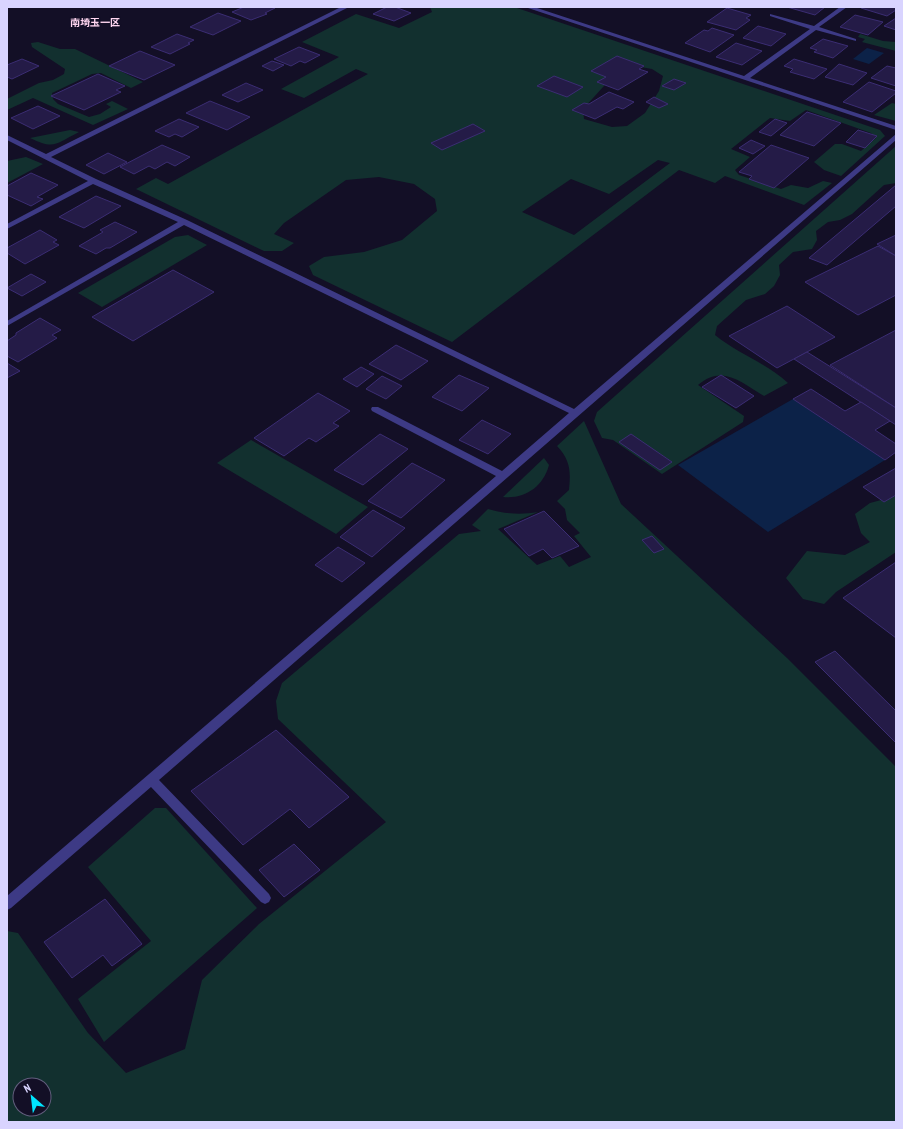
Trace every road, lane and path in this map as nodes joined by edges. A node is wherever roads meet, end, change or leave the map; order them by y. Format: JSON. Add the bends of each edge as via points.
{"nodes":[{"id":1,"x":346,"y":7,"type":"edge"},
{"id":2,"x":528,"y":7,"type":"edge"},
{"id":3,"x":844,"y":7,"type":"edge"},
{"id":4,"x":772,"y":14,"type":"dead end"},
{"id":5,"x":815,"y":28,"type":"junction"},
{"id":6,"x":854,"y":40,"type":"dead end"},
{"id":7,"x":746,"y":78,"type":"junction"},
{"id":8,"x":896,"y":128,"type":"edge"},
{"id":9,"x":896,"y":136,"type":"edge"},
{"id":10,"x":7,"y":137,"type":"edge"},
{"id":11,"x":46,"y":156,"type":"junction"},
{"id":12,"x":93,"y":180,"type":"junction"},
{"id":13,"x":184,"y":222,"type":"junction"},
{"id":14,"x":7,"y":227,"type":"edge"},
{"id":15,"x":7,"y":324,"type":"edge"},
{"id":16,"x":376,"y":409,"type":"dead end"},
{"id":17,"x":576,"y":414,"type":"junction"},
{"id":18,"x":504,"y":476,"type":"junction"},
{"id":19,"x":152,"y":780,"type":"junction"},
{"id":20,"x":265,"y":898,"type":"dead end"},
{"id":21,"x":7,"y":904,"type":"edge"}],
"edges":[{"from":1,"to":11,"type":"street"},
{"from":2,"to":7,"type":"street"},
{"from":3,"to":5,"type":"street"},
{"from":4,"to":5,"type":"street"},
{"from":5,"to":6,"type":"street"},
{"from":5,"to":7,"type":"street"},
{"from":7,"to":8,"type":"street"},
{"from":9,"to":17,"type":"street"},
{"from":10,"to":11,"type":"street"},
{"from":11,"to":12,"type":"street"},
{"from":12,"to":13,"type":"street"},
{"from":12,"to":14,"type":"street"},
{"from":13,"to":15,"type":"street"},
{"from":13,"to":17,"type":"street"},
{"from":16,"to":18,"type":"street"},
{"from":17,"to":18,"type":"street"},
{"from":18,"to":19,"type":"street"},
{"from":19,"to":20,"type":"street"},
{"from":19,"to":21,"type":"street"}]}
